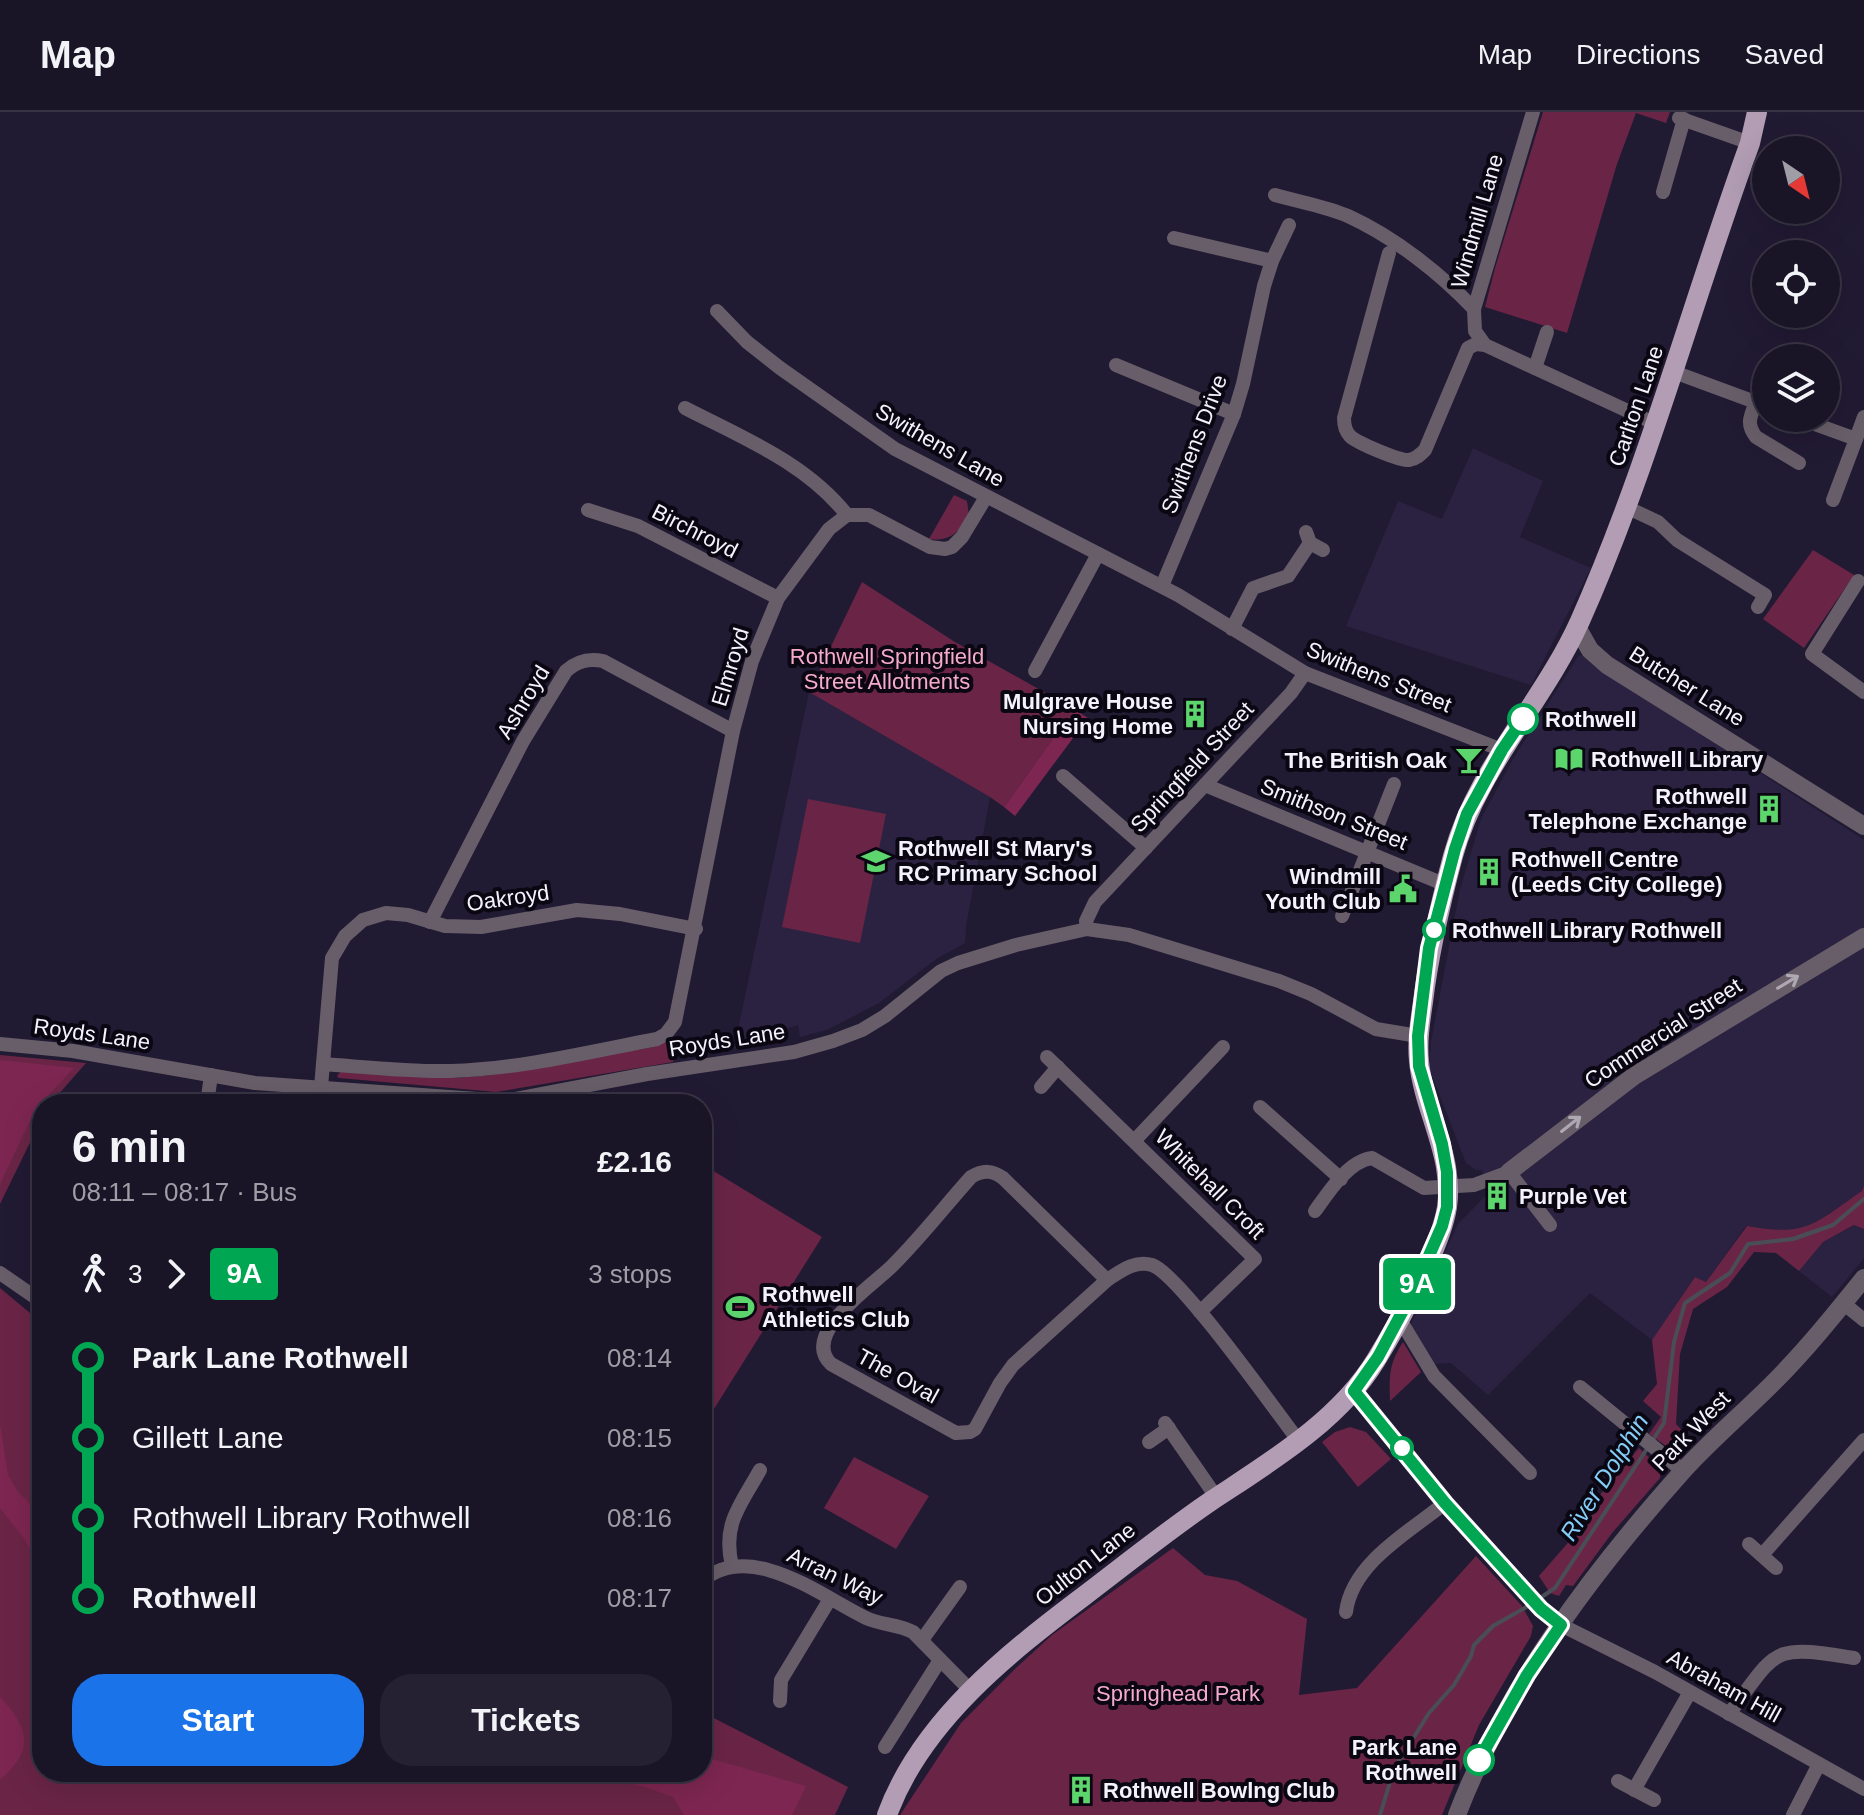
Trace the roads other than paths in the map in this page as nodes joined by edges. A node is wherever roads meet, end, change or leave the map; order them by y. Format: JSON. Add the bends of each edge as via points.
{"nodes":[{"id":1,"x":1533,"y":112,"type":"edge"},
{"id":2,"x":1757,"y":112,"type":"edge"},
{"id":3,"x":1703,"y":119,"type":"edge"},
{"id":4,"x":1750,"y":143,"type":"junction"},
{"id":5,"x":1663,"y":192,"type":"dead end"},
{"id":6,"x":1275,"y":195,"type":"dead end"},
{"id":7,"x":1289,"y":225,"type":"dead end"},
{"id":8,"x":1174,"y":238,"type":"dead end"},
{"id":9,"x":1389,"y":253,"type":"dead end"},
{"id":10,"x":1272,"y":261,"type":"junction"},
{"id":11,"x":1385,"y":273,"type":"junction"},
{"id":12,"x":1399,"y":279,"type":"dead end"},
{"id":13,"x":1474,"y":309,"type":"junction"},
{"id":14,"x":717,"y":311,"type":"dead end"},
{"id":15,"x":1547,"y":332,"type":"dead end"},
{"id":16,"x":1485,"y":345,"type":"junction"},
{"id":17,"x":1116,"y":365,"type":"dead end"},
{"id":18,"x":1535,"y":368,"type":"junction"},
{"id":19,"x":1674,"y":372,"type":"junction"},
{"id":20,"x":1752,"y":401,"type":"edge"},
{"id":21,"x":685,"y":408,"type":"dead end"},
{"id":22,"x":1234,"y":414,"type":"junction"},
{"id":23,"x":1752,"y":416,"type":"edge"},
{"id":24,"x":1864,"y":417,"type":"edge"},
{"id":25,"x":1656,"y":424,"type":"junction"},
{"id":26,"x":1414,"y":430,"type":"dead end"},
{"id":27,"x":1837,"y":432,"type":"edge"},
{"id":28,"x":1429,"y":438,"type":"junction"},
{"id":29,"x":1856,"y":439,"type":"junction"},
{"id":30,"x":1802,"y":465,"type":"dead end"},
{"id":31,"x":986,"y":497,"type":"junction"},
{"id":32,"x":1833,"y":500,"type":"dead end"},
{"id":33,"x":1626,"y":507,"type":"junction"},
{"id":34,"x":588,"y":510,"type":"dead end"},
{"id":35,"x":847,"y":515,"type":"junction"},
{"id":36,"x":1313,"y":542,"type":"dead end"},
{"id":37,"x":1098,"y":554,"type":"junction"},
{"id":38,"x":1858,"y":581,"type":"dead end"},
{"id":39,"x":1162,"y":586,"type":"junction"},
{"id":40,"x":778,"y":598,"type":"junction"},
{"id":41,"x":1758,"y":607,"type":"dead end"},
{"id":42,"x":1577,"y":627,"type":"junction"},
{"id":43,"x":1232,"y":629,"type":"junction"},
{"id":44,"x":1035,"y":671,"type":"dead end"},
{"id":45,"x":1305,"y":673,"type":"junction"},
{"id":46,"x":1864,"y":692,"type":"edge"},
{"id":47,"x":733,"y":731,"type":"junction"},
{"id":48,"x":1502,"y":750,"type":"junction"},
{"id":49,"x":1063,"y":776,"type":"dead end"},
{"id":50,"x":1394,"y":784,"type":"dead end"},
{"id":51,"x":1205,"y":785,"type":"junction"},
{"id":52,"x":1864,"y":826,"type":"edge"},
{"id":53,"x":1146,"y":848,"type":"junction"},
{"id":54,"x":1367,"y":851,"type":"junction"},
{"id":55,"x":1446,"y":885,"type":"junction"},
{"id":56,"x":1342,"y":916,"type":"dead end"},
{"id":57,"x":430,"y":922,"type":"junction"},
{"id":58,"x":696,"y":929,"type":"junction"},
{"id":59,"x":1087,"y":929,"type":"junction"},
{"id":60,"x":1864,"y":937,"type":"edge"},
{"id":61,"x":672,"y":1028,"type":"joint"},
{"id":62,"x":1418,"y":1036,"type":"junction"},
{"id":63,"x":0,"y":1044,"type":"edge"},
{"id":64,"x":1223,"y":1047,"type":"dead end"},
{"id":65,"x":323,"y":1064,"type":"junction"},
{"id":66,"x":211,"y":1075,"type":"junction"},
{"id":67,"x":321,"y":1087,"type":"junction"},
{"id":68,"x":1041,"y":1087,"type":"dead end"},
{"id":69,"x":208,"y":1094,"type":"edge"},
{"id":70,"x":413,"y":1094,"type":"edge"},
{"id":71,"x":542,"y":1094,"type":"edge"},
{"id":72,"x":1260,"y":1107,"type":"dead end"},
{"id":73,"x":1135,"y":1140,"type":"junction"},
{"id":74,"x":1509,"y":1172,"type":"junction"},
{"id":75,"x":1341,"y":1179,"type":"junction"},
{"id":76,"x":1448,"y":1188,"type":"junction"},
{"id":77,"x":1315,"y":1211,"type":"dead end"},
{"id":78,"x":1550,"y":1225,"type":"dead end"},
{"id":79,"x":0,"y":1273,"type":"edge"},
{"id":80,"x":1864,"y":1278,"type":"edge"},
{"id":81,"x":1107,"y":1280,"type":"junction"},
{"id":82,"x":32,"y":1295,"type":"edge"},
{"id":83,"x":1843,"y":1303,"type":"junction"},
{"id":84,"x":1200,"y":1312,"type":"junction"},
{"id":85,"x":1399,"y":1318,"type":"junction"},
{"id":86,"x":1864,"y":1320,"type":"edge"},
{"id":87,"x":1580,"y":1387,"type":"dead end"},
{"id":88,"x":1354,"y":1391,"type":"junction"},
{"id":89,"x":1298,"y":1440,"type":"junction"},
{"id":90,"x":1864,"y":1440,"type":"edge"},
{"id":91,"x":1149,"y":1442,"type":"dead end"},
{"id":92,"x":760,"y":1470,"type":"dead end"},
{"id":93,"x":1683,"y":1471,"type":"junction"},
{"id":94,"x":1530,"y":1473,"type":"dead end"},
{"id":95,"x":1217,"y":1498,"type":"junction"},
{"id":96,"x":1445,"y":1503,"type":"junction"},
{"id":97,"x":1749,"y":1544,"type":"dead end"},
{"id":98,"x":1762,"y":1555,"type":"junction"},
{"id":99,"x":732,"y":1566,"type":"junction"},
{"id":100,"x":1776,"y":1568,"type":"dead end"},
{"id":101,"x":712,"y":1573,"type":"edge"},
{"id":102,"x":974,"y":1597,"type":"dead end"},
{"id":103,"x":830,"y":1599,"type":"junction"},
{"id":104,"x":1345,"y":1613,"type":"dead end"},
{"id":105,"x":1561,"y":1625,"type":"junction"},
{"id":106,"x":922,"y":1640,"type":"junction"},
{"id":107,"x":1854,"y":1658,"type":"dead end"},
{"id":108,"x":940,"y":1660,"type":"junction"},
{"id":109,"x":769,"y":1670,"type":"dead end"},
{"id":110,"x":781,"y":1680,"type":"junction"},
{"id":111,"x":971,"y":1691,"type":"junction"},
{"id":112,"x":1690,"y":1692,"type":"junction"},
{"id":113,"x":780,"y":1701,"type":"dead end"},
{"id":114,"x":1729,"y":1714,"type":"junction"},
{"id":115,"x":885,"y":1747,"type":"dead end"},
{"id":116,"x":1819,"y":1764,"type":"junction"},
{"id":117,"x":1618,"y":1781,"type":"dead end"},
{"id":118,"x":1864,"y":1789,"type":"edge"},
{"id":119,"x":1634,"y":1790,"type":"junction"},
{"id":120,"x":1654,"y":1800,"type":"dead end"},
{"id":121,"x":887,"y":1815,"type":"edge"},
{"id":122,"x":1457,"y":1815,"type":"edge"},
{"id":123,"x":1793,"y":1815,"type":"edge"}],
"edges":[{"from":1,"to":13,"type":"street","name":"Windmill Lane"},
{"from":2,"to":4,"type":"main road","name":"Carlton Lane"},
{"from":3,"to":4,"type":"street"},
{"from":3,"to":5,"type":"street","via":[[1681,118]]},
{"from":4,"to":19,"type":"main road","name":"Carlton Lane"},
{"from":6,"to":13,"type":"street","via":[[1359,222],[1443,278]]},
{"from":7,"to":10,"type":"street","name":"Swithens Drive"},
{"from":8,"to":10,"type":"street"},
{"from":9,"to":11,"type":"street"},
{"from":10,"to":22,"type":"street","name":"Swithens Drive"},
{"from":11,"to":12,"type":"street"},
{"from":11,"to":28,"type":"street","via":[[1344,426],[1357,441],[1405,460],[1419,456]]},
{"from":13,"to":16,"type":"street","name":"Windmill Lane","via":[[1475,331]]},
{"from":14,"to":31,"type":"street","name":"Swithens Lane","via":[[780,368],[895,449]]},
{"from":15,"to":18,"type":"street"},
{"from":16,"to":18,"type":"street"},
{"from":16,"to":28,"type":"street","via":[[1468,348]]},
{"from":17,"to":22,"type":"street"},
{"from":18,"to":25,"type":"street"},
{"from":19,"to":20,"type":"street"},
{"from":19,"to":25,"type":"main road","name":"Carlton Lane"},
{"from":21,"to":35,"type":"street","via":[[783,458]]},
{"from":22,"to":39,"type":"street","name":"Swithens Drive"},
{"from":23,"to":30,"type":"street","via":[[1756,437]]},
{"from":24,"to":29,"type":"street"},
{"from":25,"to":33,"type":"main road","name":"Carlton Lane"},
{"from":26,"to":28,"type":"street"},
{"from":27,"to":29,"type":"street"},
{"from":29,"to":32,"type":"street"},
{"from":31,"to":35,"type":"street","via":[[962,537],[945,549],[930,547],[869,515]]},
{"from":31,"to":37,"type":"street","name":"Swithens Lane"},
{"from":33,"to":41,"type":"street","via":[[1658,522],[1677,540],[1765,595]]},
{"from":33,"to":42,"type":"main road","name":"Carlton Lane"},
{"from":34,"to":40,"type":"street","name":"Birchroyd","via":[[638,526]]},
{"from":35,"to":40,"type":"street","name":"Elmroyd","via":[[829,529]]},
{"from":36,"to":43,"type":"street","via":[[1288,576],[1253,588]]},
{"from":37,"to":39,"type":"street","name":"Swithens Lane"},
{"from":37,"to":44,"type":"street"},
{"from":38,"to":46,"type":"street","via":[[1812,654]]},
{"from":39,"to":43,"type":"street","name":"Swithens Street"},
{"from":40,"to":47,"type":"street","name":"Elmroyd","via":[[752,661]]},
{"from":42,"to":48,"type":"main road","name":"Carlton Lane"},
{"from":42,"to":52,"type":"street","name":"Butcher Lane","via":[[1595,657]]},
{"from":43,"to":45,"type":"street","name":"Swithens Street"},
{"from":45,"to":48,"type":"street","name":"Swithens Street"},
{"from":45,"to":51,"type":"street","name":"Springfield Street"},
{"from":47,"to":57,"type":"street","name":"Ashroyd","via":[[603,661],[573,664],[523,741]]},
{"from":47,"to":58,"type":"street","name":"Elmroyd"},
{"from":48,"to":55,"type":"main road","name":"Carlton Lane","via":[[1467,814]]},
{"from":49,"to":53,"type":"street"},
{"from":50,"to":54,"type":"street"},
{"from":51,"to":53,"type":"street","name":"Springfield Street"},
{"from":51,"to":54,"type":"street","name":"Smithson Street"},
{"from":53,"to":59,"type":"street","name":"Springfield Street","via":[[1095,902]]},
{"from":54,"to":55,"type":"street","name":"Smithson Street"},
{"from":54,"to":56,"type":"street"},
{"from":55,"to":62,"type":"main road","name":"Carlton Lane","via":[[1429,948]]},
{"from":57,"to":58,"type":"street","name":"Oakroyd","via":[[481,927],[577,910]]},
{"from":57,"to":65,"type":"street","name":"Oakroyd","via":[[386,913],[363,920],[345,936],[332,958]]},
{"from":58,"to":61,"type":"street","name":"Elmroyd"},
{"from":59,"to":62,"type":"street","name":"Royds Lane","via":[[1129,935],[1279,981],[1376,1029]]},
{"from":59,"to":71,"type":"street","name":"Royds Lane","via":[[958,963],[862,1030],[794,1052]]},
{"from":74,"to":60,"type":"street","name":"Commercial Street","one_way":true,"via":[[1634,1076]]},
{"from":61,"to":65,"type":"street","name":"Royds Lane","via":[[657,1039],[514,1066],[449,1071]]},
{"from":62,"to":76,"type":"main road","name":"Oulton Lane","via":[[1419,1066],[1442,1144]]},
{"from":63,"to":66,"type":"street","name":"Royds Lane"},
{"from":64,"to":73,"type":"street","name":"Whitehall Croft"},
{"from":65,"to":67,"type":"street","name":"Oakroyd"},
{"from":66,"to":67,"type":"street","name":"Royds Lane"},
{"from":66,"to":69,"type":"street"},
{"from":67,"to":70,"type":"street","name":"Royds Lane"},
{"from":68,"to":73,"type":"street","name":"Whitehall Croft","via":[[1053,1062]]},
{"from":72,"to":75,"type":"street"},
{"from":73,"to":84,"type":"street","name":"Whitehall Croft","via":[[1261,1265]]},
{"from":74,"to":76,"type":"street","name":"Commercial Street"},
{"from":74,"to":78,"type":"street"},
{"from":75,"to":76,"type":"street","via":[[1354,1165],[1372,1158],[1424,1188]]},
{"from":75,"to":77,"type":"street"},
{"from":76,"to":85,"type":"main road","name":"Oulton Lane","via":[[1442,1226]]},
{"from":79,"to":82,"type":"street"},
{"from":80,"to":83,"type":"street","name":"Park West"},
{"from":81,"to":81,"type":"street","name":"The Oval","via":[[1013,1365],[970,1432],[956,1433],[831,1364],[824,1355],[823,1343],[846,1305],[893,1265],[971,1177],[984,1171],[1003,1178]]},
{"from":81,"to":84,"type":"street","name":"The Oval","via":[[1133,1265],[1154,1266]]},
{"from":83,"to":86,"type":"street"},
{"from":83,"to":93,"type":"street","name":"Park West","via":[[1774,1382]]},
{"from":84,"to":89,"type":"street","name":"The Oval"},
{"from":85,"to":88,"type":"main road","name":"Oulton Lane"},
{"from":85,"to":94,"type":"street","via":[[1434,1376]]},
{"from":87,"to":93,"type":"street"},
{"from":88,"to":89,"type":"main road","name":"Oulton Lane"},
{"from":88,"to":96,"type":"street","name":"Abraham Hill"},
{"from":89,"to":95,"type":"main road","name":"Oulton Lane"},
{"from":90,"to":98,"type":"street"},
{"from":91,"to":95,"type":"street","via":[[1167,1426]]},
{"from":92,"to":99,"type":"street","via":[[729,1529]]},
{"from":93,"to":105,"type":"street","name":"Park West"},
{"from":95,"to":111,"type":"main road","name":"Oulton Lane","via":[[1055,1617]]},
{"from":96,"to":104,"type":"street","via":[[1360,1574]]},
{"from":96,"to":105,"type":"street","name":"Abraham Hill"},
{"from":97,"to":98,"type":"street"},
{"from":98,"to":100,"type":"street"},
{"from":99,"to":101,"type":"street"},
{"from":99,"to":103,"type":"street","name":"Arran Way","via":[[764,1567]]},
{"from":102,"to":106,"type":"street","via":[[956,1584]]},
{"from":103,"to":106,"type":"street","name":"Arran Way","via":[[868,1619],[902,1626]]},
{"from":103,"to":110,"type":"street"},
{"from":105,"to":112,"type":"street","name":"Abraham Hill"},
{"from":105,"to":122,"type":"street","name":"Park West","via":[[1494,1733]]},
{"from":106,"to":108,"type":"street","name":"Arran Way"},
{"from":107,"to":114,"type":"street","via":[[1800,1650],[1780,1653]]},
{"from":108,"to":111,"type":"street","name":"Arran Way"},
{"from":108,"to":115,"type":"street"},
{"from":109,"to":110,"type":"street"},
{"from":110,"to":113,"type":"street"},
{"from":111,"to":121,"type":"main road","name":"Oulton Lane","via":[[912,1764]]},
{"from":112,"to":114,"type":"street","name":"Abraham Hill"},
{"from":112,"to":119,"type":"street"},
{"from":114,"to":116,"type":"street","name":"Abraham Hill"},
{"from":116,"to":118,"type":"street","name":"Abraham Hill"},
{"from":116,"to":123,"type":"street"},
{"from":117,"to":119,"type":"street"},
{"from":119,"to":120,"type":"street"}]}
